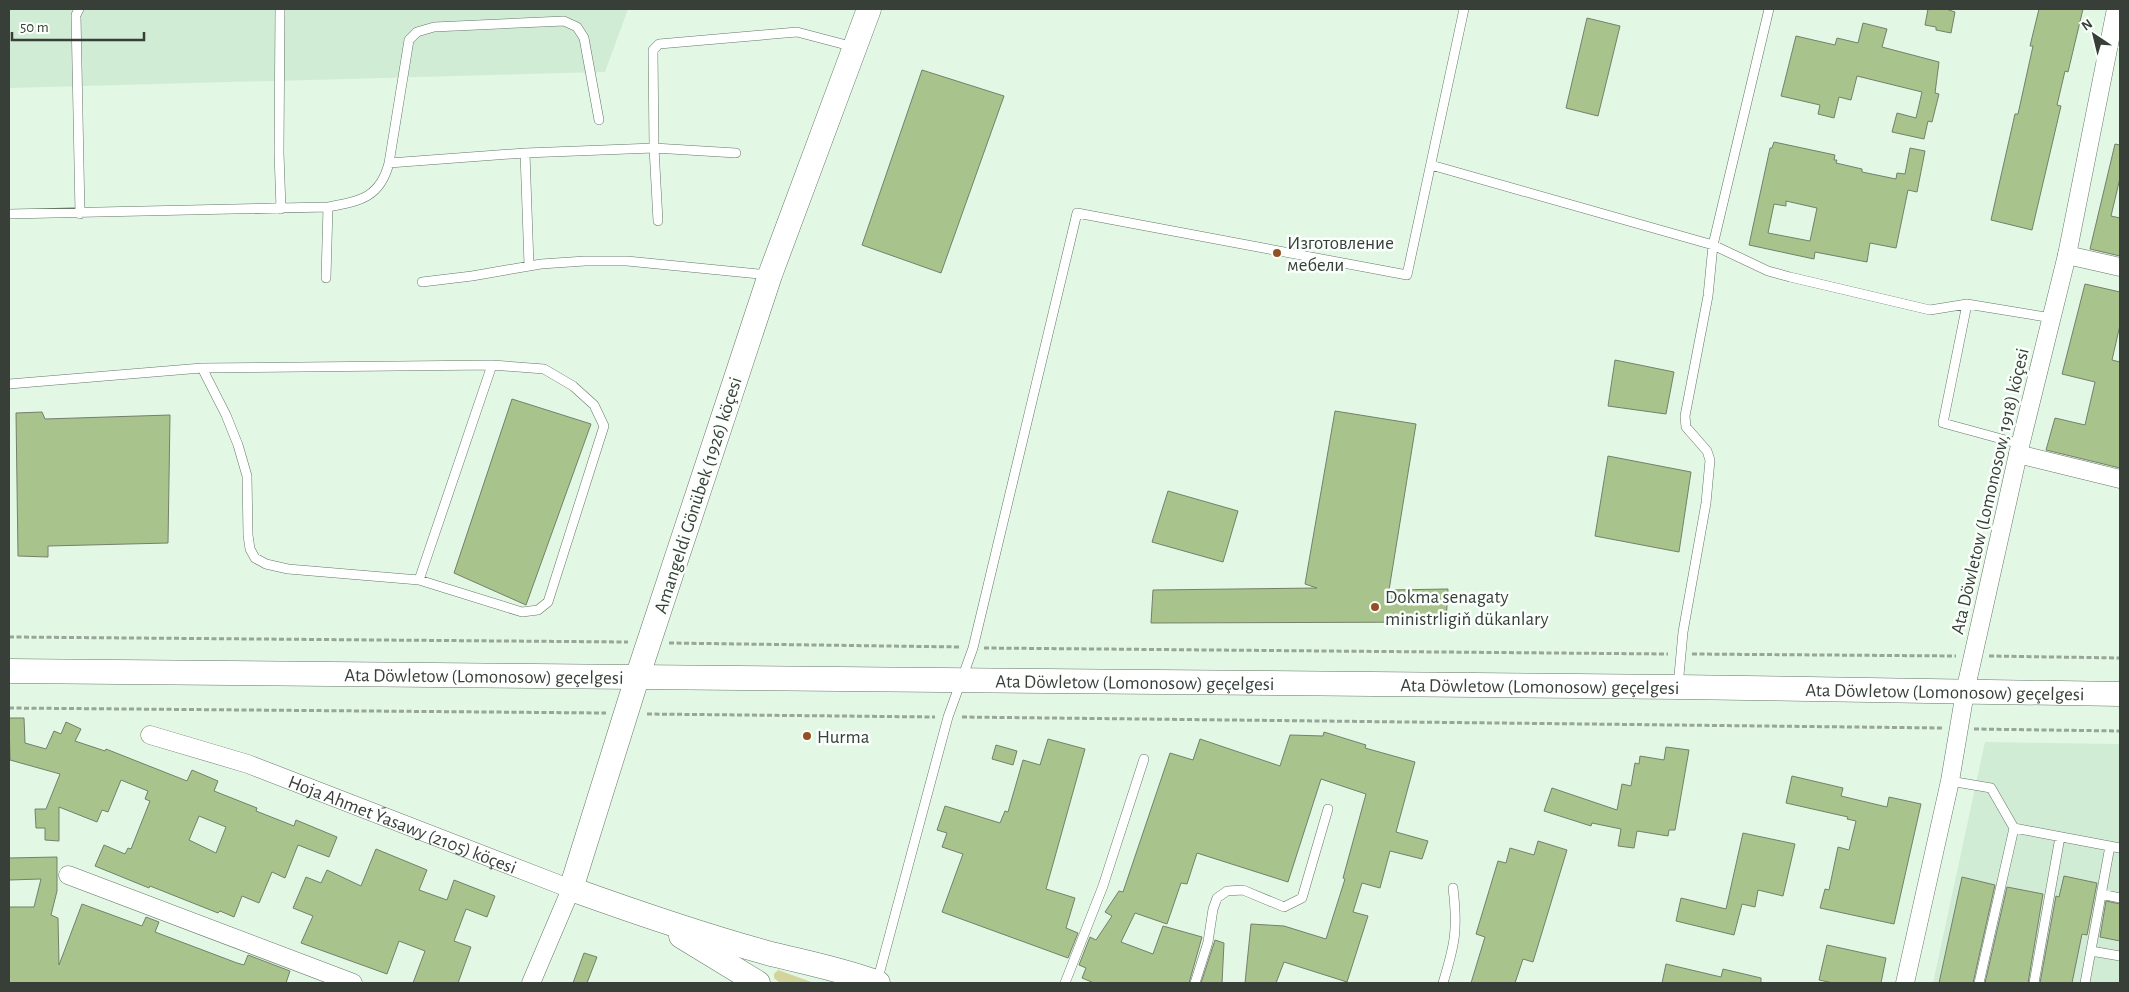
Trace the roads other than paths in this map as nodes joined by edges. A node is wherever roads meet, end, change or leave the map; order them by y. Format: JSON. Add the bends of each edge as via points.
{"nodes":[{"id":1,"x":79,"y":9,"type":"edge"},
{"id":2,"x":280,"y":9,"type":"edge"},
{"id":3,"x":869,"y":9,"type":"edge"},
{"id":4,"x":1464,"y":9,"type":"edge"},
{"id":5,"x":1769,"y":9,"type":"edge"},
{"id":6,"x":2116,"y":9,"type":"edge"},
{"id":7,"x":856,"y":47,"type":"junction"},
{"id":8,"x":2113,"y":54,"type":"edge"},
{"id":9,"x":599,"y":120,"type":"dead end"},
{"id":10,"x":654,"y":148,"type":"junction"},
{"id":11,"x":736,"y":152,"type":"dead end"},
{"id":12,"x":525,"y":153,"type":"junction"},
{"id":13,"x":390,"y":163,"type":"junction"},
{"id":14,"x":1431,"y":165,"type":"junction"},
{"id":15,"x":328,"y":207,"type":"junction"},
{"id":16,"x":281,"y":209,"type":"junction"},
{"id":17,"x":9,"y":214,"type":"edge"},
{"id":18,"x":80,"y":214,"type":"junction"},
{"id":19,"x":658,"y":221,"type":"dead end"},
{"id":20,"x":1713,"y":245,"type":"junction"},
{"id":21,"x":2067,"y":255,"type":"junction"},
{"id":22,"x":529,"y":265,"type":"junction"},
{"id":23,"x":2120,"y":267,"type":"edge"},
{"id":24,"x":770,"y":275,"type":"junction"},
{"id":25,"x":326,"y":278,"type":"dead end"},
{"id":26,"x":422,"y":282,"type":"dead end"},
{"id":27,"x":1967,"y":304,"type":"junction"},
{"id":28,"x":2052,"y":318,"type":"junction"},
{"id":29,"x":492,"y":365,"type":"junction"},
{"id":30,"x":202,"y":368,"type":"junction"},
{"id":31,"x":9,"y":384,"type":"edge"},
{"id":32,"x":2019,"y":449,"type":"junction"},
{"id":33,"x":2120,"y":479,"type":"edge"},
{"id":34,"x":419,"y":580,"type":"junction"},
{"id":35,"x":9,"y":671,"type":"edge"},
{"id":36,"x":637,"y":678,"type":"junction"},
{"id":37,"x":960,"y":681,"type":"junction"},
{"id":38,"x":1678,"y":687,"type":"junction"},
{"id":39,"x":1965,"y":692,"type":"junction"},
{"id":40,"x":2120,"y":694,"type":"edge"},
{"id":41,"x":150,"y":736,"type":"dead end"},
{"id":42,"x":1144,"y":759,"type":"dead end"},
{"id":43,"x":1950,"y":781,"type":"junction"},
{"id":44,"x":1328,"y":808,"type":"dead end"},
{"id":45,"x":2014,"y":828,"type":"junction"},
{"id":46,"x":2060,"y":837,"type":"junction"},
{"id":47,"x":2110,"y":846,"type":"junction"},
{"id":48,"x":2120,"y":848,"type":"edge"},
{"id":49,"x":68,"y":876,"type":"dead end"},
{"id":50,"x":571,"y":888,"type":"junction"},
{"id":51,"x":1453,"y":888,"type":"dead end"},
{"id":52,"x":2102,"y":894,"type":"junction"},
{"id":53,"x":2120,"y":898,"type":"edge"},
{"id":54,"x":652,"y":919,"type":"junction"},
{"id":55,"x":2091,"y":951,"type":"junction"},
{"id":56,"x":2120,"y":956,"type":"edge"},
{"id":57,"x":353,"y":983,"type":"edge"},
{"id":58,"x":531,"y":983,"type":"edge"},
{"id":59,"x":758,"y":983,"type":"edge"},
{"id":60,"x":877,"y":983,"type":"edge"},
{"id":61,"x":1065,"y":983,"type":"edge"},
{"id":62,"x":1195,"y":983,"type":"edge"},
{"id":63,"x":1443,"y":983,"type":"edge"},
{"id":64,"x":1905,"y":983,"type":"edge"},
{"id":65,"x":1979,"y":983,"type":"edge"},
{"id":66,"x":2034,"y":983,"type":"edge"},
{"id":67,"x":2085,"y":983,"type":"edge"}],
"edges":[{"from":1,"to":18,"type":"lane","via":[[76,15]]},
{"from":2,"to":16,"type":"lane"},
{"from":3,"to":7,"type":"street","name":"Amangeldi Gönübek (1926) köçesi"},
{"from":4,"to":14,"type":"lane"},
{"from":5,"to":20,"type":"lane"},
{"from":6,"to":8,"type":"street","name":"Ata Döwletow (Lomonosow, 1918) köçesi"},
{"from":7,"to":10,"type":"lane","via":[[797,32],[659,44],[653,50]]},
{"from":7,"to":24,"type":"street","name":"Amangeldi Gönübek (1926) köçesi"},
{"from":8,"to":21,"type":"street","name":"Ata Döwletow (Lomonosow, 1918) köçesi"},
{"from":9,"to":13,"type":"lane","via":[[584,38],[577,26],[564,21],[434,27],[418,32],[410,40]]},
{"from":10,"to":11,"type":"lane"},
{"from":10,"to":12,"type":"lane"},
{"from":10,"to":19,"type":"lane"},
{"from":12,"to":13,"type":"lane"},
{"from":12,"to":22,"type":"lane"},
{"from":13,"to":15,"type":"lane","via":[[386,178],[374,192],[359,201]]},
{"from":14,"to":20,"type":"lane"},
{"from":14,"to":37,"type":"lane","via":[[1407,275],[1077,213],[973,648]]},
{"from":15,"to":16,"type":"lane"},
{"from":15,"to":25,"type":"lane"},
{"from":16,"to":18,"type":"lane"},
{"from":17,"to":18,"type":"lane"},
{"from":20,"to":27,"type":"lane","via":[[1768,270],[1912,306],[1930,310]]},
{"from":20,"to":38,"type":"lane","via":[[1708,296],[1685,416],[1686,427],[1707,451],[1710,460],[1706,503],[1683,632]]},
{"from":21,"to":23,"type":"street"},
{"from":21,"to":28,"type":"street","name":"Ata Döwletow (Lomonosow, 1918) köçesi"},
{"from":22,"to":24,"type":"lane","via":[[627,261]]},
{"from":22,"to":26,"type":"lane"},
{"from":24,"to":36,"type":"street","name":"Amangeldi Gönübek (1926) köçesi"},
{"from":27,"to":28,"type":"lane"},
{"from":27,"to":32,"type":"lane","via":[[1943,423]]},
{"from":28,"to":32,"type":"street","name":"Ata Döwletow (Lomonosow, 1918) köçesi"},
{"from":29,"to":30,"type":"lane"},
{"from":29,"to":34,"type":"lane"},
{"from":29,"to":34,"type":"lane","via":[[544,369],[573,386],[594,405],[604,426],[554,588],[548,602],[538,610],[522,612]]},
{"from":30,"to":31,"type":"lane"},
{"from":30,"to":34,"type":"lane","via":[[226,415],[247,476],[248,535],[255,558],[288,569]]},
{"from":32,"to":33,"type":"street"},
{"from":32,"to":39,"type":"street","name":"Ata Döwletow (Lomonosow, 1918) köçesi"},
{"from":35,"to":36,"type":"street","name":"Ata Döwletow (Lomonosow) geçelgesi"},
{"from":36,"to":37,"type":"street","name":"Ata Döwletow (Lomonosow) geçelgesi"},
{"from":36,"to":50,"type":"street","name":"Amangeldi Gönübek (1926) köçesi"},
{"from":37,"to":38,"type":"street","name":"Ata Döwletow (Lomonosow) geçelgesi"},
{"from":37,"to":60,"type":"lane"},
{"from":38,"to":39,"type":"street","name":"Ata Döwletow (Lomonosow) geçelgesi"},
{"from":39,"to":40,"type":"street","name":"Ata Döwletow (Lomonosow) geçelgesi"},
{"from":39,"to":43,"type":"street","name":"Ata Döwletow (Lomonosow, 1918) köçesi"},
{"from":41,"to":50,"type":"street","name":"Hoja Ahmet Ýasawy (2105) köçesi","via":[[248,764]]},
{"from":42,"to":61,"type":"lane","via":[[1103,886]]},
{"from":43,"to":45,"type":"lane","via":[[1991,788]]},
{"from":43,"to":64,"type":"street","name":"Ata Döwletow (Lomonosow, 1918) köçesi"},
{"from":44,"to":62,"type":"lane","via":[[1302,898],[1284,906],[1243,890],[1227,891],[1218,898]]},
{"from":45,"to":46,"type":"lane"},
{"from":45,"to":65,"type":"lane"},
{"from":46,"to":47,"type":"lane"},
{"from":46,"to":66,"type":"lane"},
{"from":47,"to":48,"type":"lane"},
{"from":47,"to":52,"type":"lane"},
{"from":49,"to":57,"type":"street"},
{"from":50,"to":54,"type":"street","name":"Hoja Ahmet Ýasawy (2105) köçesi"},
{"from":50,"to":58,"type":"street","name":"Amangeldi Gönübek (1926) köçesi"},
{"from":51,"to":63,"type":"lane","via":[[1456,940]]},
{"from":52,"to":53,"type":"lane"},
{"from":52,"to":55,"type":"lane"},
{"from":54,"to":59,"type":"street","name":"Hoja Ahmet Ýasawy (2105) köçesi"},
{"from":54,"to":60,"type":"street","name":"Hoja Ahmet Ýasawy (2105) köçesi"},
{"from":55,"to":56,"type":"lane"},
{"from":55,"to":67,"type":"lane"}]}
